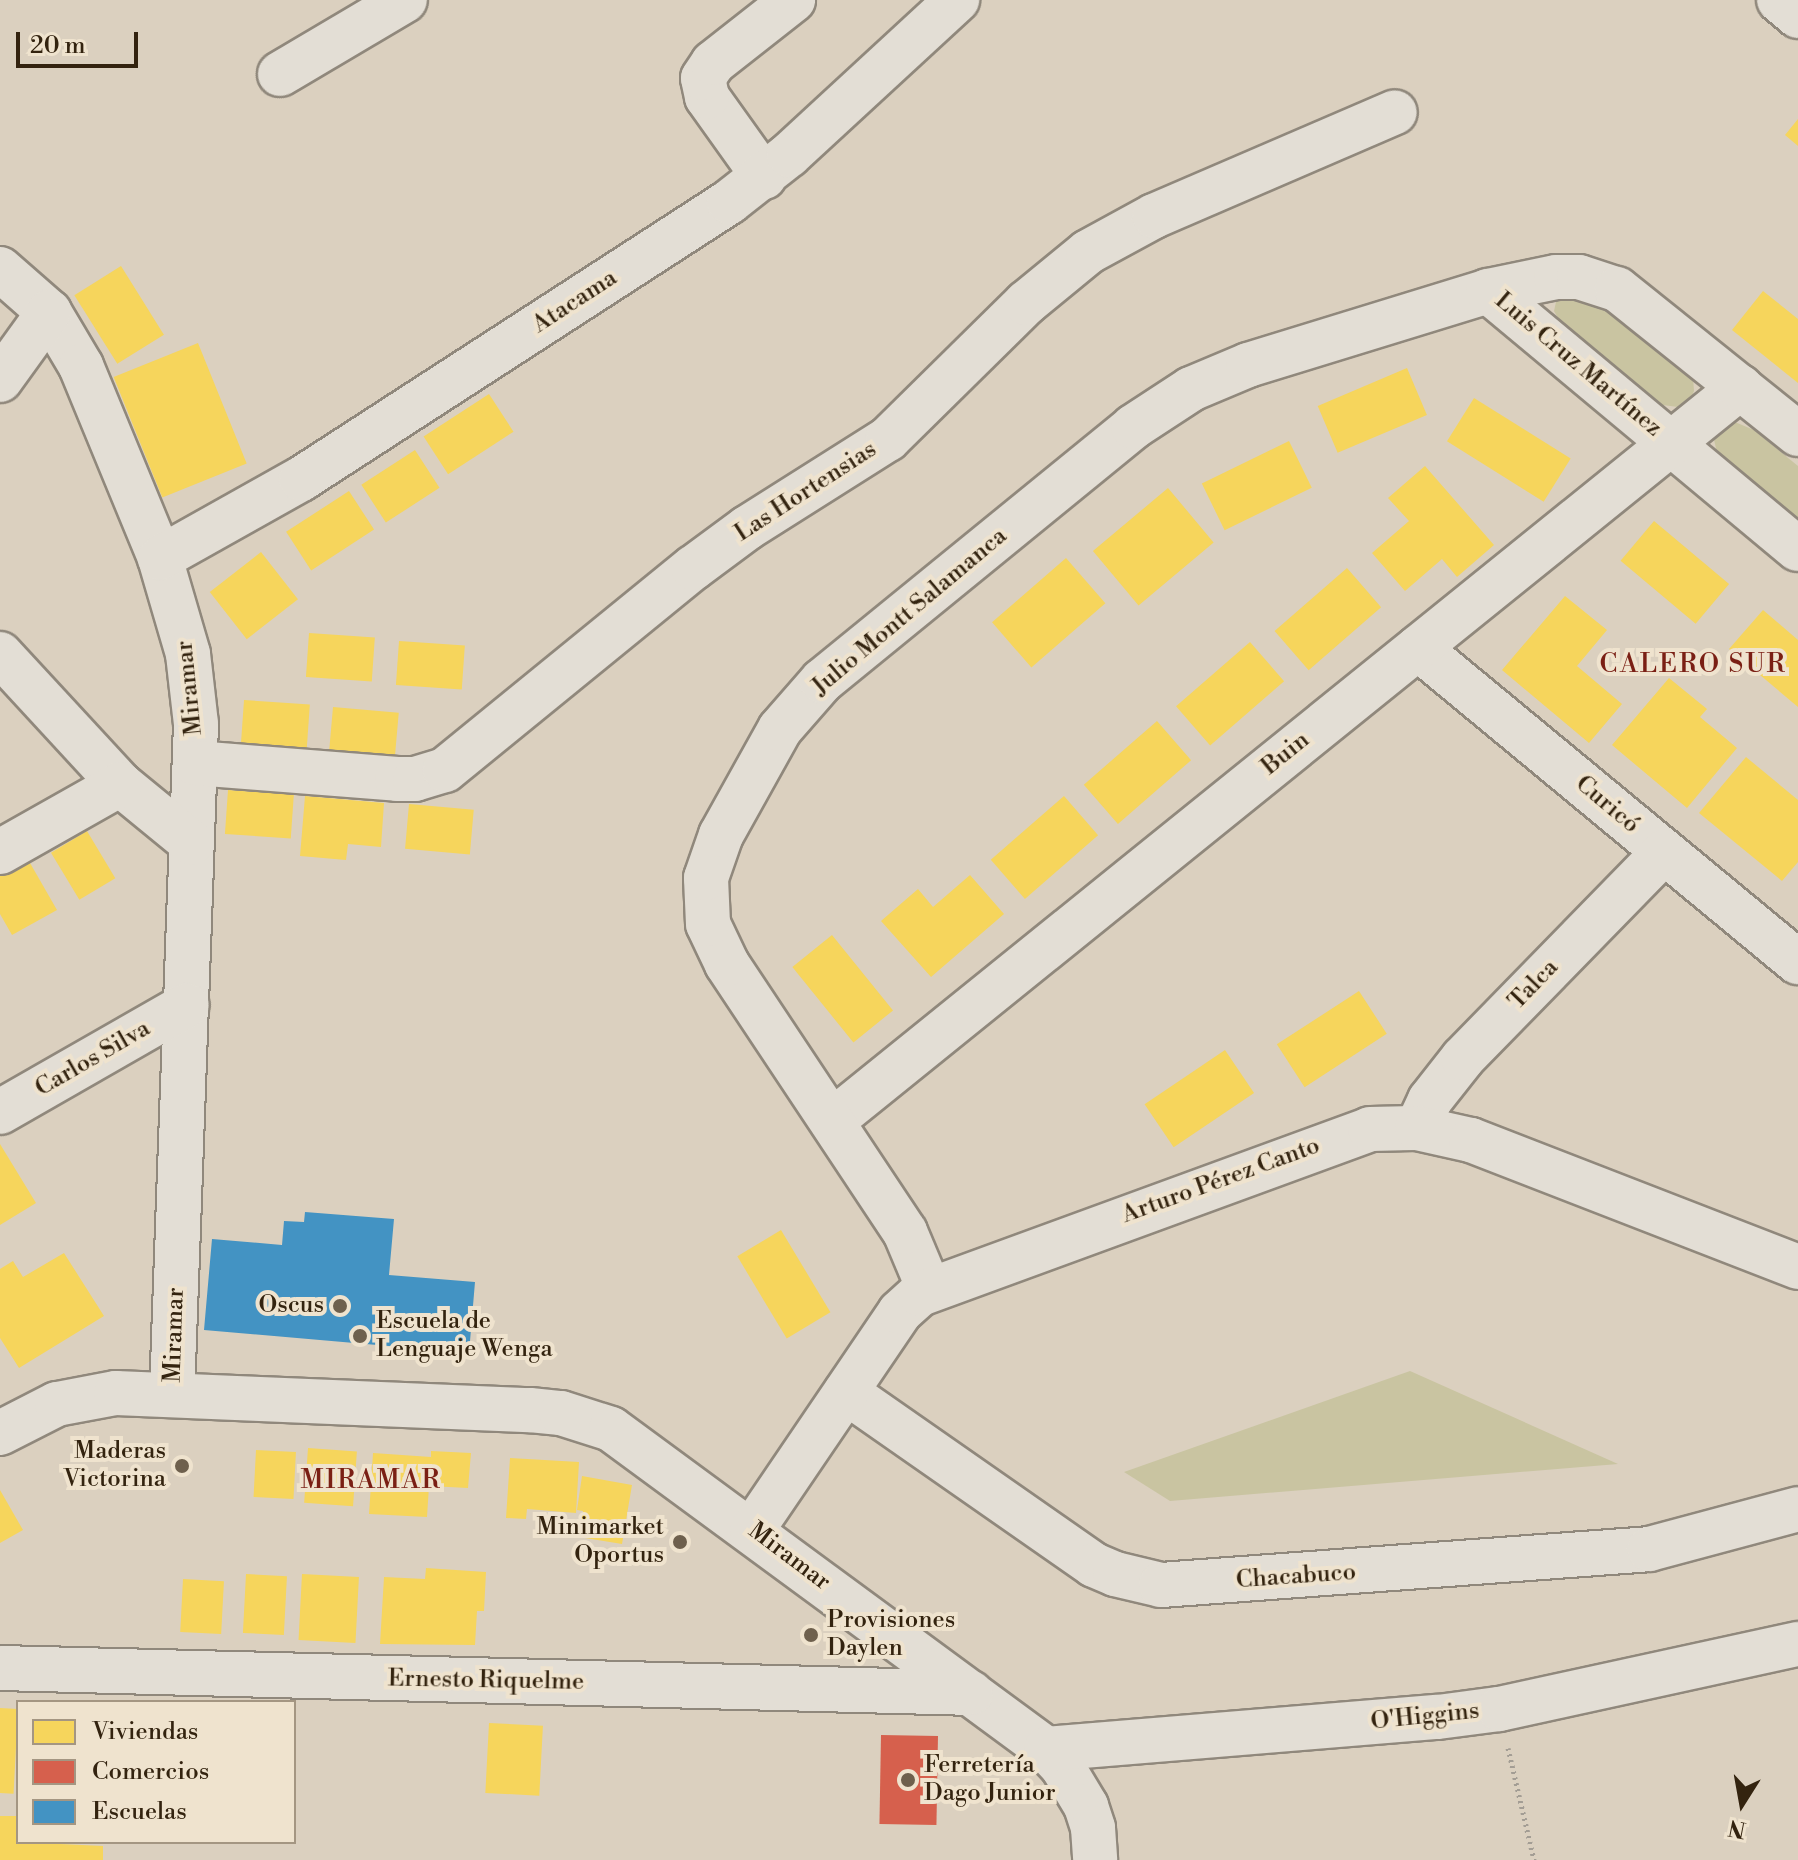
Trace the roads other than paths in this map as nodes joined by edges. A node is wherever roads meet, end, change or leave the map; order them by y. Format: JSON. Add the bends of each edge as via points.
{"nodes":[{"id":1,"x":405,"y":0,"type":"edge"},
{"id":2,"x":793,"y":0,"type":"edge"},
{"id":3,"x":957,"y":0,"type":"edge"},
{"id":4,"x":1779,"y":0,"type":"edge"},
{"id":5,"x":1798,"y":16,"type":"edge"},
{"id":6,"x":280,"y":74,"type":"dead end"},
{"id":7,"x":1395,"y":112,"type":"dead end"},
{"id":8,"x":764,"y":177,"type":"junction"},
{"id":9,"x":0,"y":269,"type":"edge"},
{"id":10,"x":1488,"y":291,"type":"junction"},
{"id":11,"x":49,"y":312,"type":"junction"},
{"id":12,"x":0,"y":380,"type":"edge"},
{"id":13,"x":1741,"y":387,"type":"junction"},
{"id":14,"x":1798,"y":434,"type":"edge"},
{"id":15,"x":1671,"y":444,"type":"junction"},
{"id":16,"x":1798,"y":549,"type":"edge"},
{"id":17,"x":160,"y":558,"type":"junction"},
{"id":18,"x":1418,"y":648,"type":"junction"},
{"id":19,"x":0,"y":654,"type":"edge"},
{"id":20,"x":195,"y":763,"type":"junction"},
{"id":21,"x":120,"y":784,"type":"junction"},
{"id":22,"x":192,"y":843,"type":"junction"},
{"id":23,"x":0,"y":852,"type":"edge"},
{"id":24,"x":1664,"y":852,"type":"junction"},
{"id":25,"x":1798,"y":962,"type":"edge"},
{"id":26,"x":187,"y":1005,"type":"junction"},
{"id":27,"x":0,"y":1112,"type":"edge"},
{"id":28,"x":832,"y":1121,"type":"junction"},
{"id":29,"x":1417,"y":1128,"type":"junction"},
{"id":30,"x":1798,"y":1267,"type":"edge"},
{"id":31,"x":929,"y":1289,"type":"junction"},
{"id":32,"x":846,"y":1392,"type":"junction"},
{"id":33,"x":172,"y":1394,"type":"junction"},
{"id":34,"x":0,"y":1433,"type":"edge"},
{"id":35,"x":1798,"y":1509,"type":"edge"},
{"id":36,"x":752,"y":1530,"type":"junction"},
{"id":37,"x":1798,"y":1644,"type":"edge"},
{"id":38,"x":0,"y":1668,"type":"edge"},
{"id":39,"x":971,"y":1693,"type":"junction"},
{"id":40,"x":1046,"y":1749,"type":"junction"},
{"id":41,"x":1095,"y":1860,"type":"edge"}],
"edges":[{"from":1,"to":6,"type":"street"},
{"from":2,"to":8,"type":"street","via":[[713,63],[703,78],[707,97]]},
{"from":3,"to":8,"type":"street","name":"Atacama"},
{"from":4,"to":5,"type":"street"},
{"from":7,"to":20,"type":"street","name":"Las Hortensias","via":[[1154,216],[1088,252],[1026,303],[888,439],[693,568],[445,770],[397,779]]},
{"from":8,"to":17,"type":"street","name":"Atacama","via":[[301,479]]},
{"from":9,"to":11,"type":"street","name":"Miramar"},
{"from":10,"to":13,"type":"street","name":"Luis Cruz Martínez","via":[[1556,277],[1602,283],[1631,297]]},
{"from":10,"to":15,"type":"street","name":"Luis Cruz Martínez"},
{"from":10,"to":28,"type":"street","name":"Julio Montt Salamanca","via":[[1248,365],[1161,407],[822,681],[780,729],[711,856],[704,902],[721,955]]},
{"from":11,"to":12,"type":"street"},
{"from":11,"to":17,"type":"street","name":"Miramar","via":[[81,366]]},
{"from":13,"to":14,"type":"street","name":"Luis Cruz Martínez"},
{"from":13,"to":15,"type":"street","name":"Buin"},
{"from":15,"to":16,"type":"street","name":"Luis Cruz Martínez"},
{"from":15,"to":18,"type":"street","name":"Buin"},
{"from":17,"to":20,"type":"street","name":"Miramar","via":[[188,654]]},
{"from":18,"to":24,"type":"street","name":"Curicó"},
{"from":18,"to":28,"type":"street","name":"Buin"},
{"from":19,"to":21,"type":"street"},
{"from":20,"to":22,"type":"street","name":"Miramar"},
{"from":21,"to":22,"type":"street"},
{"from":21,"to":23,"type":"street"},
{"from":22,"to":26,"type":"street","name":"Miramar"},
{"from":24,"to":25,"type":"street","name":"Curicó"},
{"from":24,"to":29,"type":"street","name":"Talca","via":[[1463,1058],[1430,1100]]},
{"from":26,"to":27,"type":"street","name":"Carlos Silva"},
{"from":26,"to":33,"type":"street","name":"Miramar"},
{"from":28,"to":31,"type":"street","name":"Julio Montt Salamanca","via":[[905,1232]]},
{"from":29,"to":30,"type":"street","name":"Arturo Pérez Canto","via":[[1518,1156]]},
{"from":29,"to":31,"type":"street","name":"Arturo Pérez Canto","via":[[1390,1126],[1351,1134]]},
{"from":31,"to":32,"type":"street","name":"Arturo Pérez Canto","via":[[900,1312]]},
{"from":32,"to":35,"type":"street","name":"Chacabuco","via":[[1094,1565],[1161,1585],[1635,1550]]},
{"from":32,"to":36,"type":"street","name":"Arturo Pérez Canto"},
{"from":33,"to":34,"type":"street","via":[[84,1396],[31,1414]]},
{"from":33,"to":36,"type":"street","name":"Miramar","via":[[561,1413],[631,1441]]},
{"from":36,"to":39,"type":"street","name":"Miramar"},
{"from":37,"to":40,"type":"street","name":"O'Higgins","via":[[1499,1709]]},
{"from":38,"to":39,"type":"street","name":"Ernesto Riquelme"},
{"from":39,"to":40,"type":"street","name":"Miramar"},
{"from":40,"to":41,"type":"street","name":"Miramar","via":[[1086,1806]]}]}
